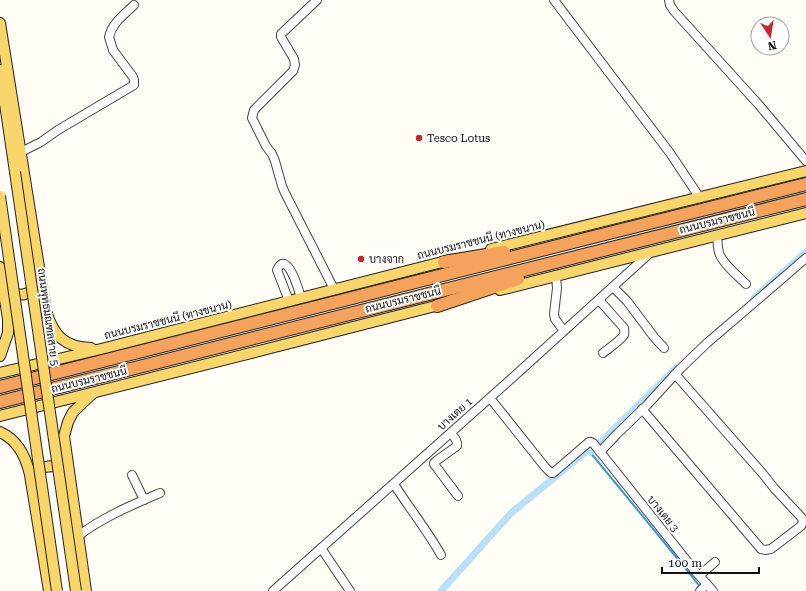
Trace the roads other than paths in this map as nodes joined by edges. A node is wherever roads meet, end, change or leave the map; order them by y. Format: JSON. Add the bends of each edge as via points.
{"nodes":[{"id":1,"x":317,"y":0,"type":"edge"},
{"id":2,"x":554,"y":0,"type":"edge"},
{"id":3,"x":669,"y":0,"type":"edge"},
{"id":4,"x":134,"y":5,"type":"dead end"},
{"id":5,"x":0,"y":23,"type":"edge"},
{"id":6,"x":0,"y":70,"type":"edge"},
{"id":7,"x":21,"y":152,"type":"junction"},
{"id":8,"x":806,"y":161,"type":"edge"},
{"id":9,"x":806,"y":171,"type":"edge"},
{"id":10,"x":806,"y":184,"type":"edge"},
{"id":11,"x":0,"y":196,"type":"edge"},
{"id":12,"x":700,"y":198,"type":"junction"},
{"id":13,"x":806,"y":199,"type":"edge"},
{"id":14,"x":806,"y":213,"type":"edge"},
{"id":15,"x":717,"y":235,"type":"junction"},
{"id":16,"x":555,"y":247,"type":"junction"},
{"id":17,"x":651,"y":252,"type":"junction"},
{"id":18,"x":806,"y":258,"type":"edge"},
{"id":19,"x":569,"y":259,"type":"junction"},
{"id":20,"x":444,"y":262,"type":"junction"},
{"id":21,"x":0,"y":267,"type":"edge"},
{"id":22,"x":556,"y":276,"type":"junction"},
{"id":23,"x":2,"y":284,"type":"junction"},
{"id":24,"x":41,"y":284,"type":"junction"},
{"id":25,"x":746,"y":284,"type":"dead end"},
{"id":26,"x":613,"y":286,"type":"junction"},
{"id":27,"x":334,"y":289,"type":"junction"},
{"id":28,"x":301,"y":298,"type":"junction"},
{"id":29,"x":598,"y":300,"type":"junction"},
{"id":30,"x":289,"y":301,"type":"junction"},
{"id":31,"x":437,"y":306,"type":"junction"},
{"id":32,"x":564,"y":331,"type":"junction"},
{"id":33,"x":664,"y":348,"type":"dead end"},
{"id":34,"x":101,"y":349,"type":"junction"},
{"id":35,"x":602,"y":353,"type":"dead end"},
{"id":36,"x":0,"y":356,"type":"edge"},
{"id":37,"x":0,"y":373,"type":"edge"},
{"id":38,"x":675,"y":374,"type":"junction"},
{"id":39,"x":0,"y":387,"type":"edge"},
{"id":40,"x":93,"y":393,"type":"junction"},
{"id":41,"x":490,"y":398,"type":"junction"},
{"id":42,"x":0,"y":402,"type":"edge"},
{"id":43,"x":642,"y":409,"type":"junction"},
{"id":44,"x":0,"y":416,"type":"edge"},
{"id":45,"x":0,"y":432,"type":"edge"},
{"id":46,"x":451,"y":433,"type":"junction"},
{"id":47,"x":597,"y":448,"type":"junction"},
{"id":48,"x":132,"y":475,"type":"dead end"},
{"id":49,"x":32,"y":483,"type":"junction"},
{"id":50,"x":70,"y":483,"type":"junction"},
{"id":51,"x":394,"y":484,"type":"junction"},
{"id":52,"x":160,"y":493,"type":"dead end"},
{"id":53,"x":458,"y":496,"type":"dead end"},
{"id":54,"x":144,"y":500,"type":"junction"},
{"id":55,"x":78,"y":536,"type":"junction"},
{"id":56,"x":321,"y":548,"type":"junction"},
{"id":57,"x":441,"y":555,"type":"dead end"},
{"id":58,"x":716,"y":562,"type":"dead end"},
{"id":59,"x":700,"y":575,"type":"junction"},
{"id":60,"x":704,"y":587,"type":"edge"},
{"id":61,"x":49,"y":591,"type":"edge"},
{"id":62,"x":57,"y":591,"type":"edge"},
{"id":63,"x":76,"y":591,"type":"edge"},
{"id":64,"x":86,"y":591,"type":"edge"},
{"id":65,"x":273,"y":591,"type":"edge"},
{"id":66,"x":350,"y":591,"type":"edge"},
{"id":67,"x":713,"y":591,"type":"edge"}],
"edges":[{"from":1,"to":27,"type":"street","via":[[281,34],[295,66],[254,110],[252,118],[272,154],[285,193]]},
{"from":2,"to":12,"type":"street","via":[[670,153]]},
{"from":3,"to":8,"type":"street","via":[[674,11]]},
{"from":4,"to":7,"type":"street","via":[[116,24],[109,37],[114,50],[133,77],[134,85]]},
{"from":5,"to":7,"type":"main road"},
{"from":6,"to":63,"type":"main road","name":"ถนนพุทธมณฑลสาย 5","bridge":true},
{"from":7,"to":24,"type":"main road"},
{"from":9,"to":12,"type":"main road","name":"ถนนบรมราชชนนี (ทางขนาน)"},
{"from":10,"to":16,"type":"highway","name":"ถนนบรมราชชนนี"},
{"from":11,"to":62,"type":"main road","bridge":true},
{"from":12,"to":20,"type":"main road","name":"ถนนบรมราชชนนี (ทางขนาน)"},
{"from":13,"to":19,"type":"highway","name":"ถนนบรมราชชนนี"},
{"from":14,"to":15,"type":"main road"},
{"from":15,"to":17,"type":"main road"},
{"from":15,"to":25,"type":"street","via":[[720,256]]},
{"from":16,"to":20,"type":"highway","via":[[515,250]]},
{"from":16,"to":39,"type":"highway","name":"ถนนบรมราชชนนี"},
{"from":17,"to":22,"type":"main road"},
{"from":17,"to":26,"type":"street","name":"บางเตย 1"},
{"from":18,"to":38,"type":"street"},
{"from":19,"to":31,"type":"highway"},
{"from":19,"to":42,"type":"highway","name":"ถนนบรมราชชนนี"},
{"from":20,"to":27,"type":"main road","name":"ถนนบรมราชชนนี (ทางขนาน)"},
{"from":21,"to":23,"type":"main road"},
{"from":22,"to":31,"type":"main road"},
{"from":22,"to":32,"type":"street","via":[[554,314],[555,320]]},
{"from":23,"to":24,"type":"main road","via":[[15,294],[22,295],[29,294]]},
{"from":23,"to":36,"type":"main road","via":[[8,333]]},
{"from":24,"to":34,"type":"main road","via":[[49,321],[56,333],[71,345]]},
{"from":26,"to":29,"type":"street","name":"บางเตย 1"},
{"from":26,"to":33,"type":"street"},
{"from":27,"to":28,"type":"main road","name":"ถนนบรมราชชนนี (ทางขนาน)"},
{"from":28,"to":30,"type":"main road","name":"ถนนบรมราชชนนี (ทางขนาน)"},
{"from":28,"to":30,"type":"street","via":[[291,271],[288,266],[282,264],[277,270]]},
{"from":29,"to":32,"type":"street","name":"บางเตย 1"},
{"from":29,"to":35,"type":"street","via":[[624,328],[624,335]]},
{"from":30,"to":34,"type":"main road","name":"ถนนบรมราชชนนี (ทางขนาน)"},
{"from":31,"to":40,"type":"main road"},
{"from":32,"to":41,"type":"street","name":"บางเตย 1"},
{"from":34,"to":37,"type":"main road","name":"ถนนบรมราชชนนี (ทางขนาน)"},
{"from":38,"to":43,"type":"street"},
{"from":38,"to":43,"type":"street","via":[[802,518],[801,526],[771,548],[761,549]]},
{"from":40,"to":44,"type":"main road"},
{"from":40,"to":50,"type":"main road","via":[[73,412],[64,436]]},
{"from":41,"to":46,"type":"street","name":"บางเตย 1"},
{"from":41,"to":47,"type":"street","via":[[551,473],[589,442]]},
{"from":43,"to":47,"type":"street","via":[[617,434]]},
{"from":45,"to":49,"type":"main road","via":[[22,450]]},
{"from":46,"to":51,"type":"street","name":"บางเตย 1"},
{"from":46,"to":53,"type":"street","via":[[457,443],[456,446],[434,464]]},
{"from":47,"to":59,"type":"street","name":"บางเตย 3"},
{"from":48,"to":54,"type":"street"},
{"from":49,"to":50,"type":"main road","via":[[35,472],[41,468],[54,467],[60,468]]},
{"from":49,"to":61,"type":"main road"},
{"from":50,"to":55,"type":"main road"},
{"from":51,"to":56,"type":"street","name":"บางเตย 1"},
{"from":51,"to":57,"type":"street"},
{"from":52,"to":54,"type":"street"},
{"from":54,"to":55,"type":"street","via":[[103,519]]},
{"from":55,"to":64,"type":"main road"},
{"from":56,"to":65,"type":"street","name":"บางเตย 1"},
{"from":56,"to":66,"type":"street"},
{"from":58,"to":59,"type":"street"},
{"from":59,"to":60,"type":"street","name":"บางเตย 3"},
{"from":60,"to":67,"type":"street","name":"บางเตย 3"}]}
